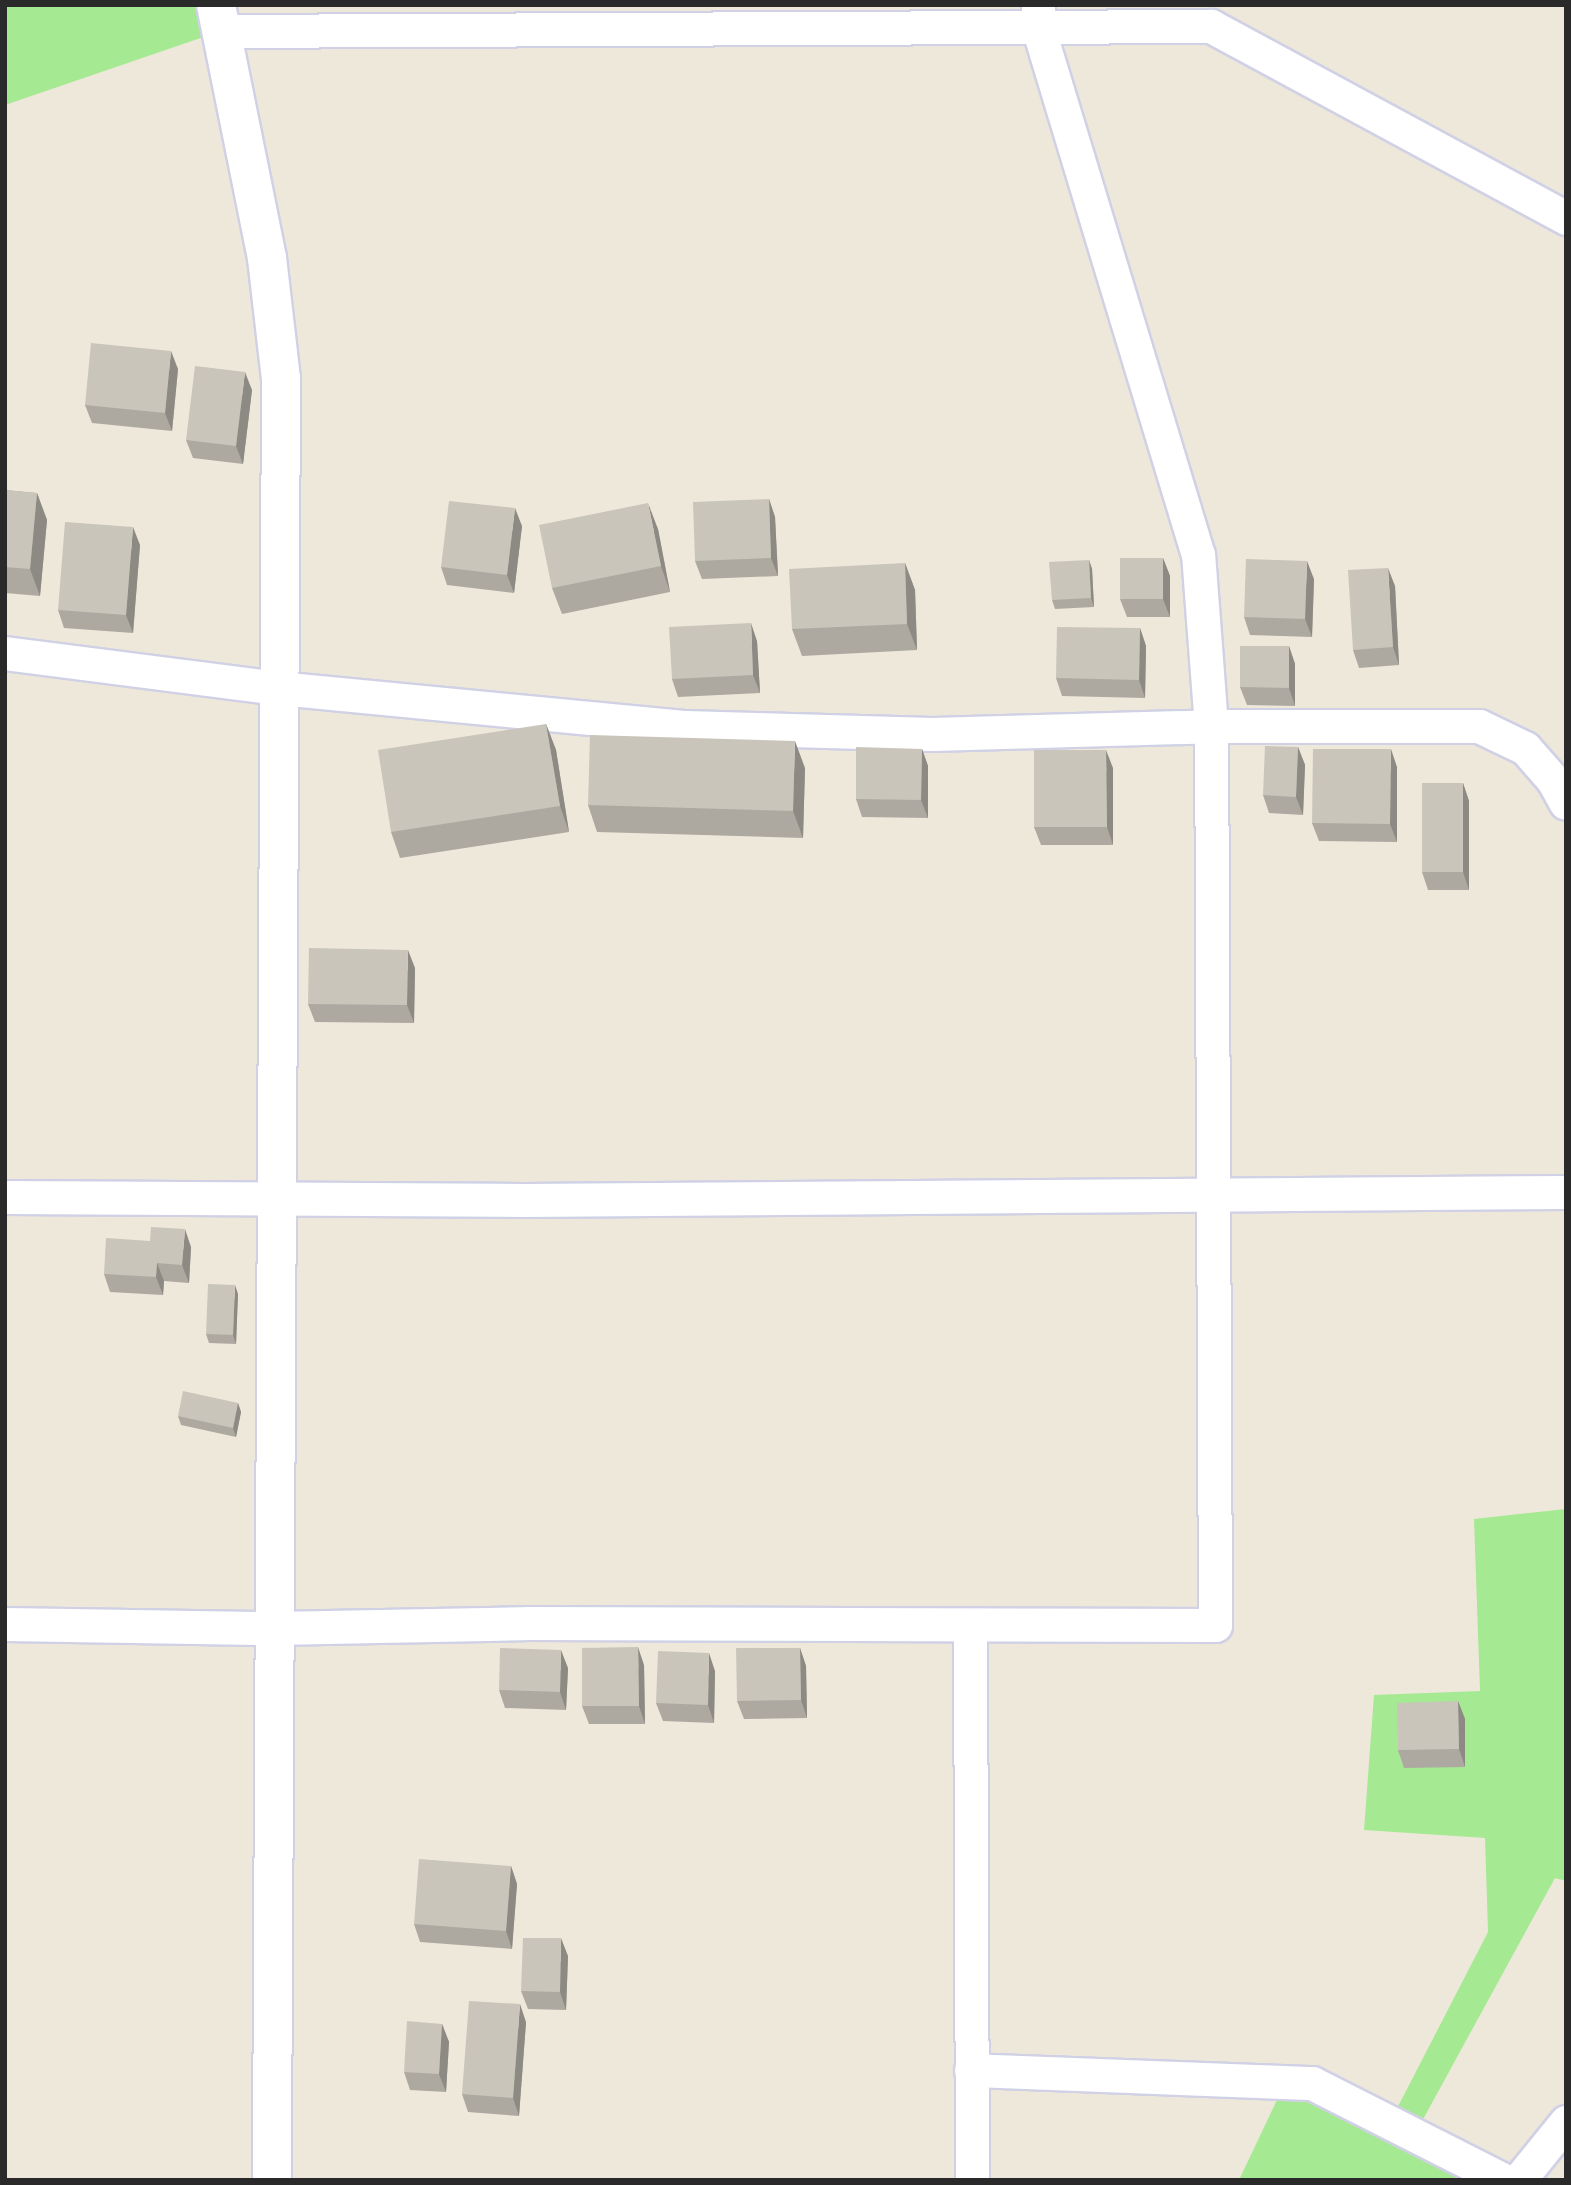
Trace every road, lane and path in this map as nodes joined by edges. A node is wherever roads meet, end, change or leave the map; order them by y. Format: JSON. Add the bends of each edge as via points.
{"nodes":[{"id":1,"x":1038,"y":16,"type":"edge"},
{"id":2,"x":218,"y":18,"type":"edge"},
{"id":3,"x":1566,"y":218,"type":"edge"},
{"id":4,"x":5,"y":653,"type":"edge"},
{"id":5,"x":278,"y":688,"type":"junction"},
{"id":6,"x":1211,"y":726,"type":"junction"},
{"id":7,"x":1566,"y":803,"type":"edge"},
{"id":8,"x":1213,"y":1192,"type":"junction"},
{"id":9,"x":1566,"y":1192,"type":"edge"},
{"id":10,"x":5,"y":1197,"type":"edge"},
{"id":11,"x":276,"y":1198,"type":"junction"},
{"id":12,"x":5,"y":1624,"type":"edge"},
{"id":13,"x":970,"y":1626,"type":"junction"},
{"id":14,"x":272,"y":1628,"type":"junction"},
{"id":15,"x":971,"y":2070,"type":"junction"},
{"id":16,"x":1566,"y":2122,"type":"edge"},
{"id":17,"x":272,"y":2180,"type":"edge"},
{"id":18,"x":972,"y":2180,"type":"edge"},
{"id":19,"x":1503,"y":2180,"type":"edge"},
{"id":20,"x":1519,"y":2180,"type":"edge"}],
"edges":[{"from":1,"to":2,"type":"street"},
{"from":1,"to":3,"type":"street","via":[[1211,26]]},
{"from":1,"to":6,"type":"street","via":[[1198,555]]},
{"from":2,"to":5,"type":"street","via":[[267,258],[281,379]]},
{"from":4,"to":5,"type":"street"},
{"from":5,"to":6,"type":"street","via":[[685,727],[932,734]]},
{"from":5,"to":11,"type":"street"},
{"from":6,"to":7,"type":"street","via":[[1479,726],[1525,748]]},
{"from":6,"to":8,"type":"street"},
{"from":8,"to":9,"type":"street"},
{"from":8,"to":11,"type":"street"},
{"from":8,"to":13,"type":"street","via":[[1215,1625]]},
{"from":10,"to":11,"type":"street"},
{"from":11,"to":14,"type":"street"},
{"from":12,"to":14,"type":"street"},
{"from":13,"to":14,"type":"street","via":[[530,1623]]},
{"from":13,"to":15,"type":"street"},
{"from":14,"to":17,"type":"street"},
{"from":15,"to":18,"type":"street"},
{"from":15,"to":19,"type":"street","via":[[1312,2082]]},
{"from":16,"to":20,"type":"street"}]}
